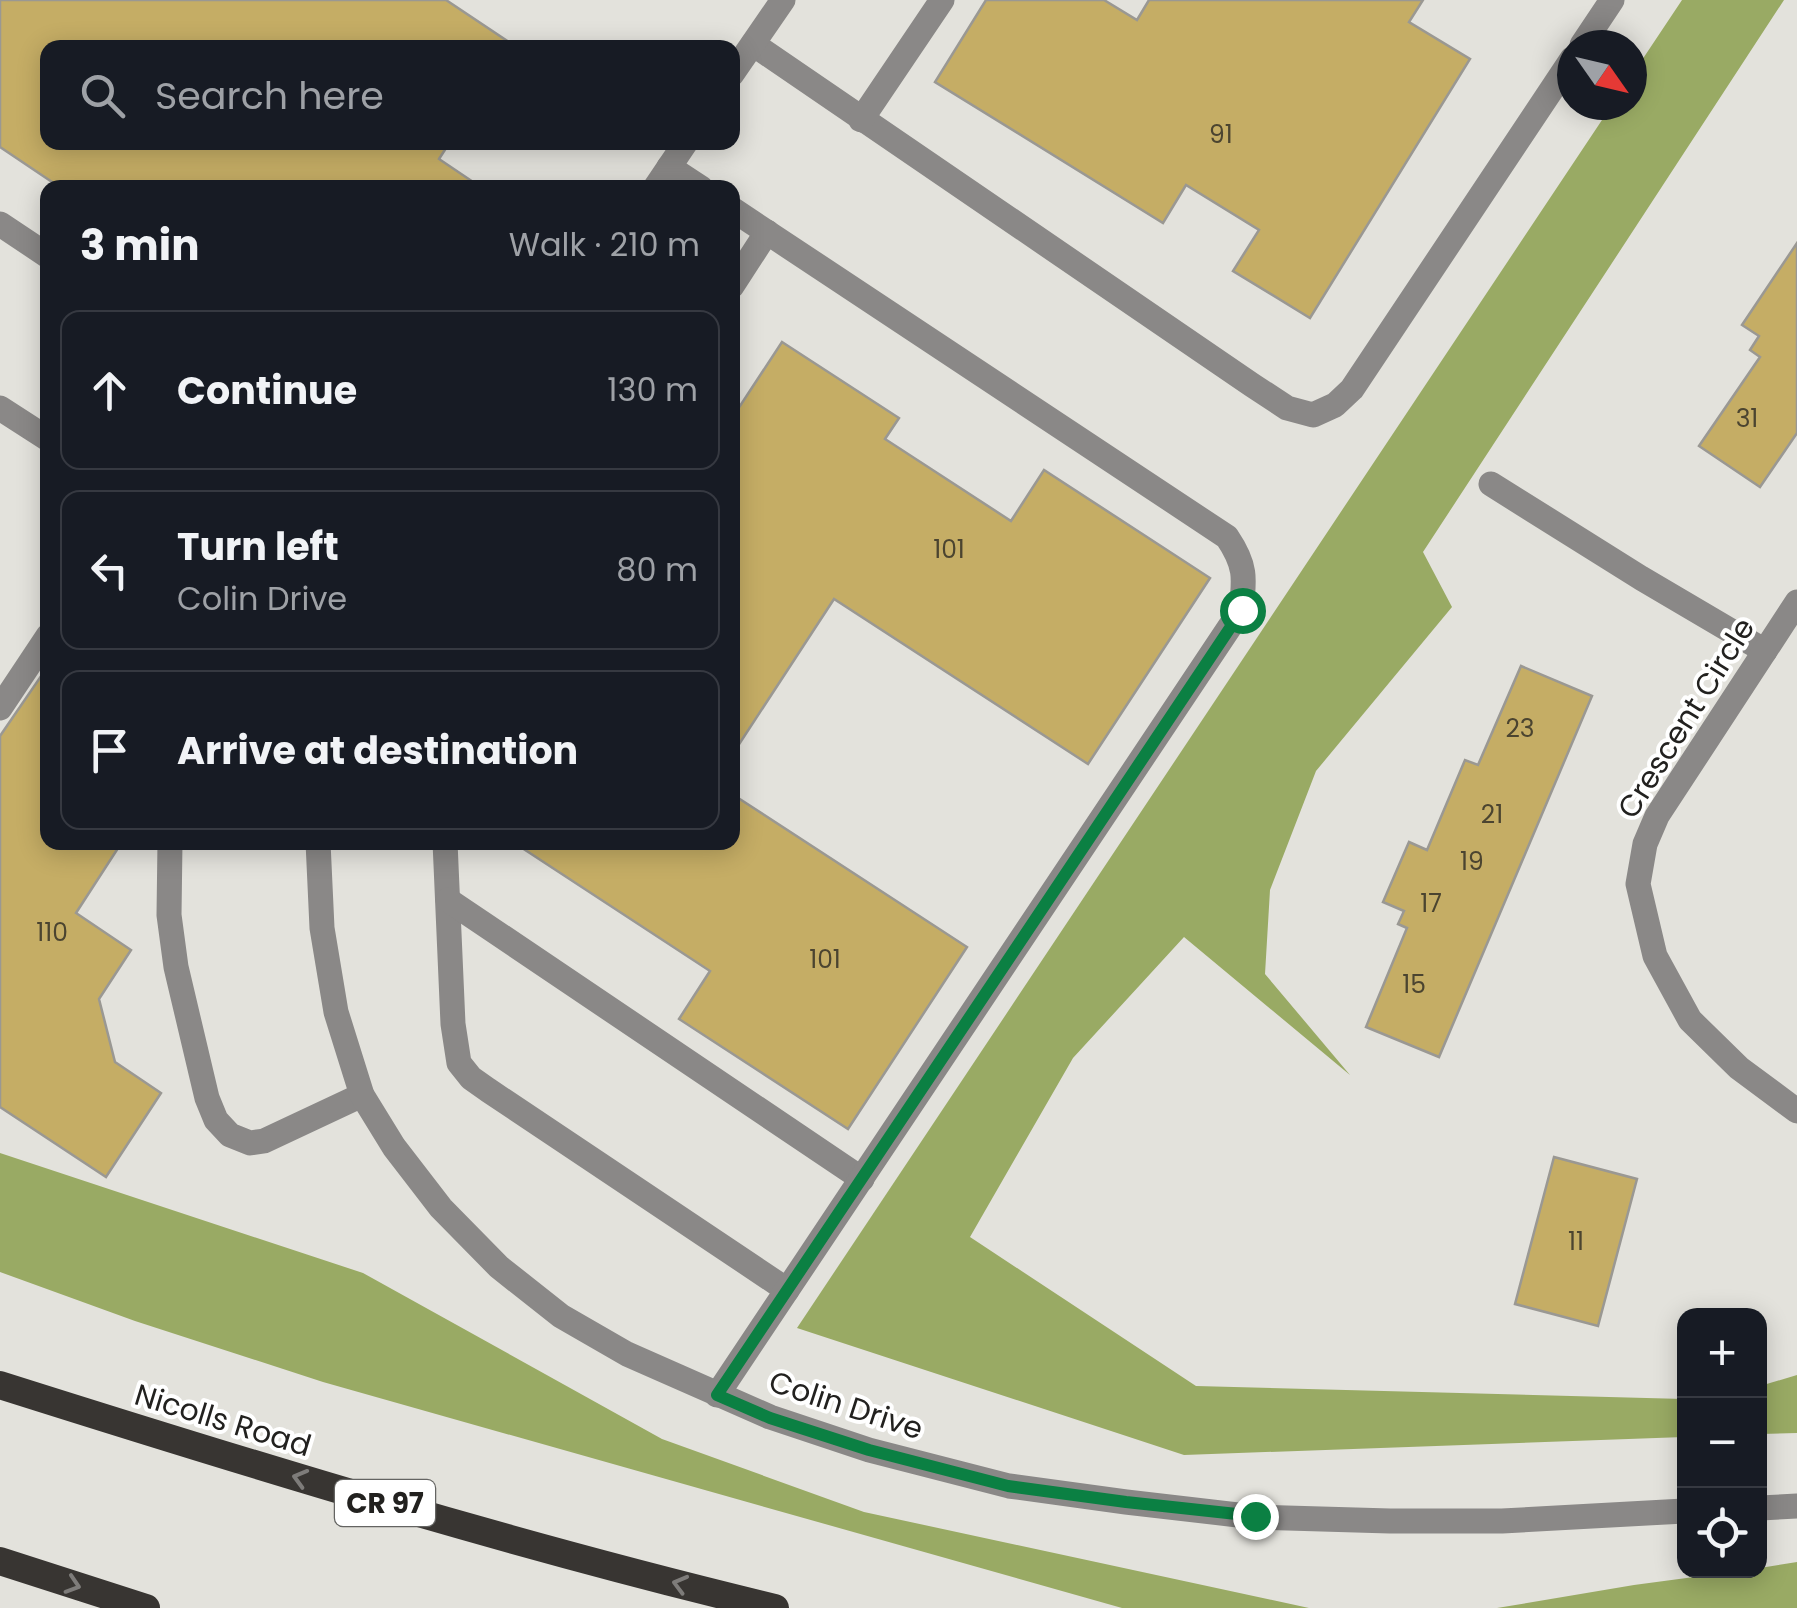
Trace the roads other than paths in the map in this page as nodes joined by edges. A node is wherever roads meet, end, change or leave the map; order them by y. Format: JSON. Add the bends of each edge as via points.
{"nodes":[{"id":1,"x":783,"y":0,"type":"edge"},
{"id":2,"x":942,"y":0,"type":"edge"},
{"id":3,"x":1612,"y":0,"type":"edge"},
{"id":4,"x":1592,"y":30,"type":"edge"},
{"id":5,"x":753,"y":44,"type":"junction"},
{"id":6,"x":740,"y":63,"type":"edge"},
{"id":7,"x":1557,"y":82,"type":"edge"},
{"id":8,"x":861,"y":120,"type":"junction"},
{"id":9,"x":681,"y":150,"type":"edge"},
{"id":10,"x":662,"y":177,"type":"edge"},
{"id":11,"x":740,"y":214,"type":"edge"},
{"id":12,"x":0,"y":224,"type":"edge"},
{"id":13,"x":767,"y":232,"type":"junction"},
{"id":14,"x":40,"y":251,"type":"edge"},
{"id":15,"x":740,"y":274,"type":"edge"},
{"id":16,"x":0,"y":408,"type":"edge"},
{"id":17,"x":40,"y":434,"type":"edge"},
{"id":18,"x":1491,"y":484,"type":"dead end"},
{"id":19,"x":1797,"y":602,"type":"edge"},
{"id":20,"x":40,"y":648,"type":"edge"},
{"id":21,"x":1764,"y":651,"type":"junction"},
{"id":22,"x":0,"y":708,"type":"edge"},
{"id":23,"x":170,"y":850,"type":"edge"},
{"id":24,"x":318,"y":850,"type":"edge"},
{"id":25,"x":445,"y":850,"type":"edge"},
{"id":26,"x":448,"y":900,"type":"junction"},
{"id":27,"x":362,"y":1094,"type":"junction"},
{"id":28,"x":1797,"y":1111,"type":"edge"},
{"id":29,"x":862,"y":1178,"type":"junction"},
{"id":30,"x":787,"y":1290,"type":"junction"},
{"id":31,"x":0,"y":1384,"type":"edge"},
{"id":32,"x":717,"y":1395,"type":"junction"},
{"id":33,"x":1797,"y":1506,"type":"edge"},
{"id":34,"x":1767,"y":1508,"type":"edge"},
{"id":35,"x":1677,"y":1512,"type":"edge"},
{"id":36,"x":0,"y":1561,"type":"edge"},
{"id":37,"x":146,"y":1608,"type":"edge"},
{"id":38,"x":775,"y":1608,"type":"edge"}],
"edges":[{"from":1,"to":5,"type":"street"},
{"from":2,"to":8,"type":"street"},
{"from":3,"to":4,"type":"street"},
{"from":5,"to":6,"type":"street"},
{"from":5,"to":8,"type":"street"},
{"from":7,"to":8,"type":"street","via":[[1352,388],[1313,415],[1287,408]]},
{"from":9,"to":10,"type":"street"},
{"from":11,"to":13,"type":"street"},
{"from":12,"to":14,"type":"street"},
{"from":13,"to":15,"type":"street"},
{"from":13,"to":29,"type":"street","via":[[1227,537],[1245,577],[1242,610]]},
{"from":16,"to":17,"type":"street"},
{"from":18,"to":21,"type":"street"},
{"from":19,"to":21,"type":"street","name":"Crescent Circle"},
{"from":20,"to":22,"type":"street"},
{"from":21,"to":28,"type":"street","name":"Crescent Circle","via":[[1657,816],[1638,884],[1655,956],[1690,1020]]},
{"from":23,"to":27,"type":"street","via":[[176,967],[216,1120],[230,1136],[264,1141]]},
{"from":24,"to":27,"type":"street","name":"Colin Drive","via":[[336,1012]]},
{"from":25,"to":26,"type":"street"},
{"from":26,"to":29,"type":"street"},
{"from":26,"to":30,"type":"street","via":[[453,1024],[459,1063],[471,1078]]},
{"from":27,"to":32,"type":"street","name":"Colin Drive","via":[[441,1208],[498,1268],[577,1326]]},
{"from":29,"to":30,"type":"street"},
{"from":30,"to":32,"type":"street"},
{"from":38,"to":31,"type":"highway","name":"Nicolls Road","number":"CR 97","one_way":true,"via":[[488,1533]]},
{"from":32,"to":35,"type":"street","name":"Colin Drive","via":[[869,1450],[1008,1486],[1126,1502],[1390,1521]]},
{"from":33,"to":34,"type":"street"},
{"from":36,"to":37,"type":"highway","one_way":true}]}
